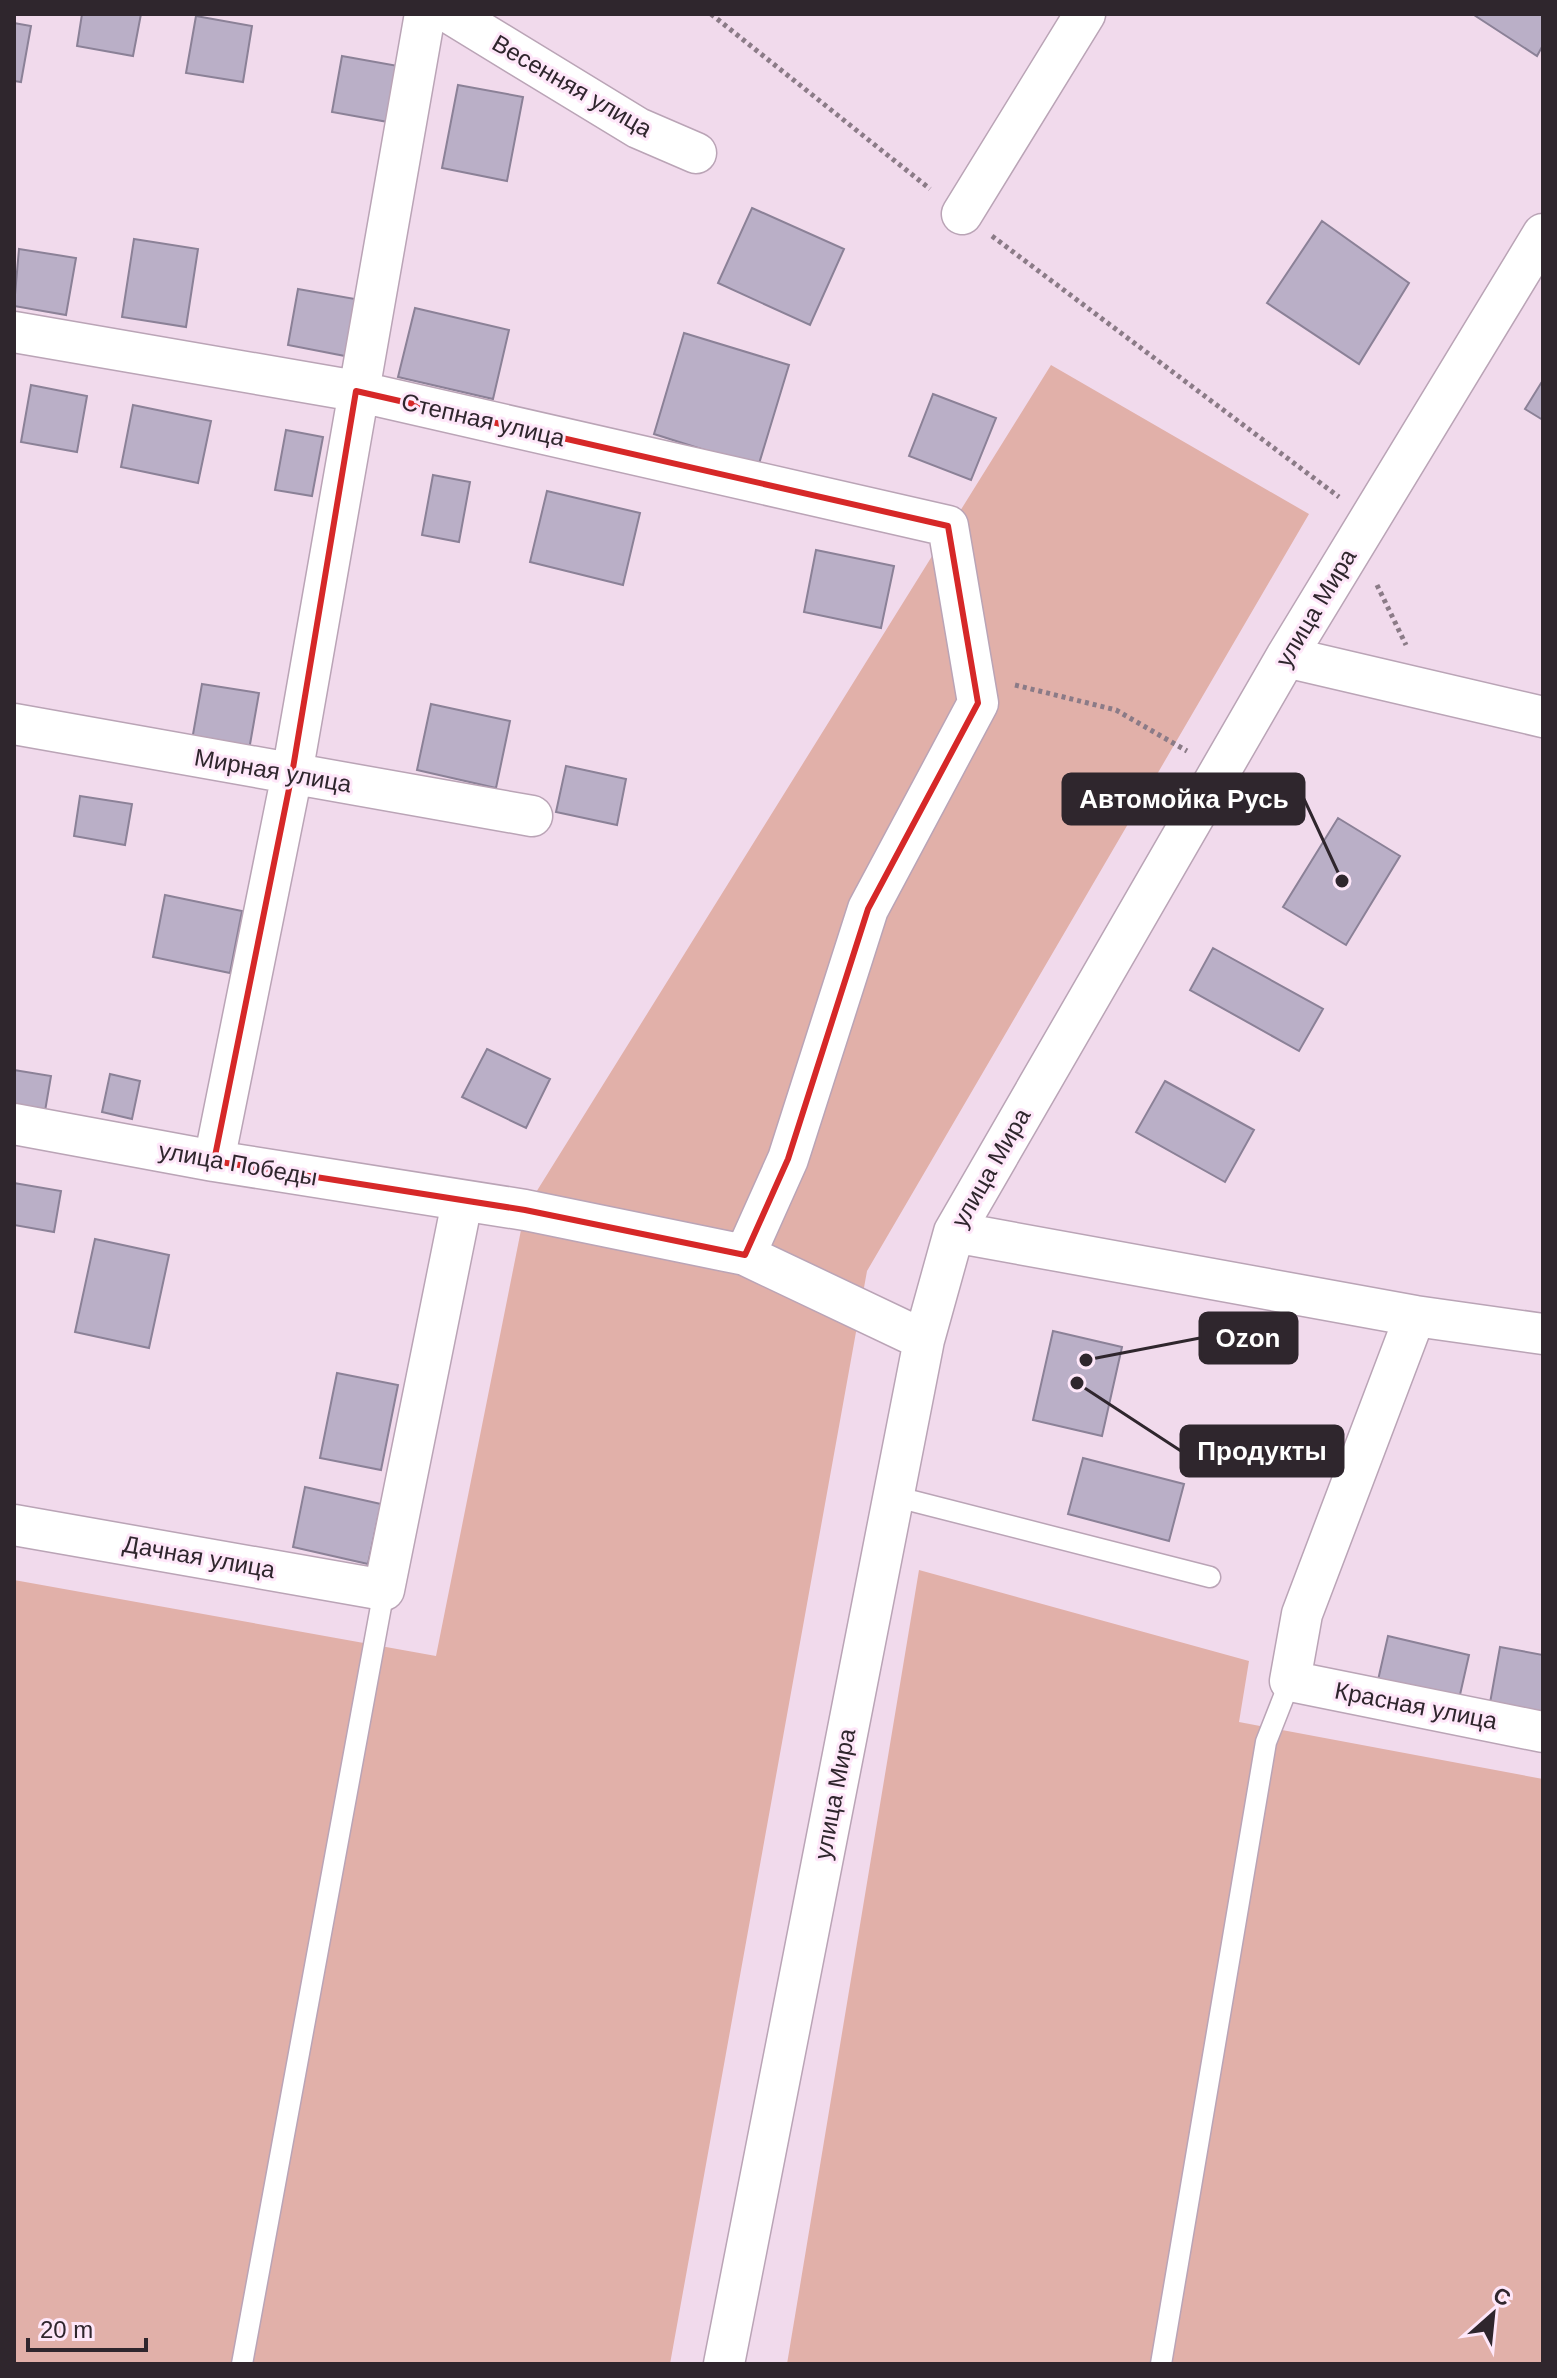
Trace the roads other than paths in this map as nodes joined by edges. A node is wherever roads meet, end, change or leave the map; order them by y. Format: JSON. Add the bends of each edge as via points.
{"nodes":[{"id":1,"x":425,"y":14,"type":"edge"},
{"id":2,"x":451,"y":14,"type":"edge"},
{"id":3,"x":1085,"y":14,"type":"edge"},
{"id":4,"x":696,"y":153,"type":"dead end"},
{"id":5,"x":962,"y":214,"type":"road end"},
{"id":6,"x":1543,"y":234,"type":"edge"},
{"id":7,"x":14,"y":332,"type":"edge"},
{"id":8,"x":356,"y":391,"type":"junction"},
{"id":9,"x":1286,"y":657,"type":"junction"},
{"id":10,"x":1543,"y":717,"type":"edge"},
{"id":11,"x":14,"y":724,"type":"edge"},
{"id":12,"x":292,"y":774,"type":"junction"},
{"id":13,"x":532,"y":816,"type":"dead end"},
{"id":14,"x":14,"y":1124,"type":"edge"},
{"id":15,"x":214,"y":1161,"type":"junction"},
{"id":16,"x":462,"y":1202,"type":"junction"},
{"id":17,"x":954,"y":1232,"type":"junction"},
{"id":18,"x":745,"y":1255,"type":"junction"},
{"id":19,"x":1415,"y":1316,"type":"junction"},
{"id":20,"x":1543,"y":1334,"type":"edge"},
{"id":21,"x":924,"y":1340,"type":"junction"},
{"id":22,"x":893,"y":1496,"type":"junction"},
{"id":23,"x":14,"y":1525,"type":"edge"},
{"id":24,"x":1210,"y":1577,"type":"dead end"},
{"id":25,"x":384,"y":1590,"type":"junction"},
{"id":26,"x":1290,"y":1681,"type":"junction"},
{"id":27,"x":1543,"y":1732,"type":"edge"},
{"id":28,"x":242,"y":2364,"type":"edge"},
{"id":29,"x":724,"y":2364,"type":"edge"},
{"id":30,"x":1161,"y":2364,"type":"edge"}],
"edges":[{"from":1,"to":8,"type":"street"},
{"from":2,"to":4,"type":"street","name":"Весенняя улица","via":[[638,128]]},
{"from":3,"to":5,"type":"street"},
{"from":6,"to":9,"type":"street","name":"улица Мира"},
{"from":7,"to":8,"type":"street","name":"Степная улица"},
{"from":8,"to":12,"type":"street"},
{"from":8,"to":18,"type":"street","name":"Степная улица","via":[[948,526],[978,703],[868,909],[788,1159]]},
{"from":9,"to":10,"type":"street"},
{"from":9,"to":17,"type":"street","name":"улица Мира"},
{"from":11,"to":12,"type":"street","name":"Мирная улица"},
{"from":12,"to":13,"type":"street","name":"Мирная улица"},
{"from":12,"to":15,"type":"street"},
{"from":14,"to":15,"type":"street","name":"улица Победы"},
{"from":15,"to":16,"type":"street","name":"улица Победы"},
{"from":16,"to":18,"type":"street","name":"улица Победы"},
{"from":16,"to":25,"type":"street"},
{"from":17,"to":19,"type":"street"},
{"from":17,"to":21,"type":"street","name":"улица Мира"},
{"from":18,"to":21,"type":"street","name":"улица Победы"},
{"from":19,"to":20,"type":"street"},
{"from":19,"to":26,"type":"street","via":[[1302,1614]]},
{"from":21,"to":22,"type":"street","name":"улица Мира"},
{"from":22,"to":24,"type":"lane"},
{"from":22,"to":29,"type":"street","name":"улица Мира"},
{"from":23,"to":25,"type":"street","name":"Дачная улица"},
{"from":25,"to":28,"type":"lane"},
{"from":26,"to":27,"type":"street","name":"Красная улица"},
{"from":26,"to":30,"type":"lane","via":[[1266,1742]]}]}
